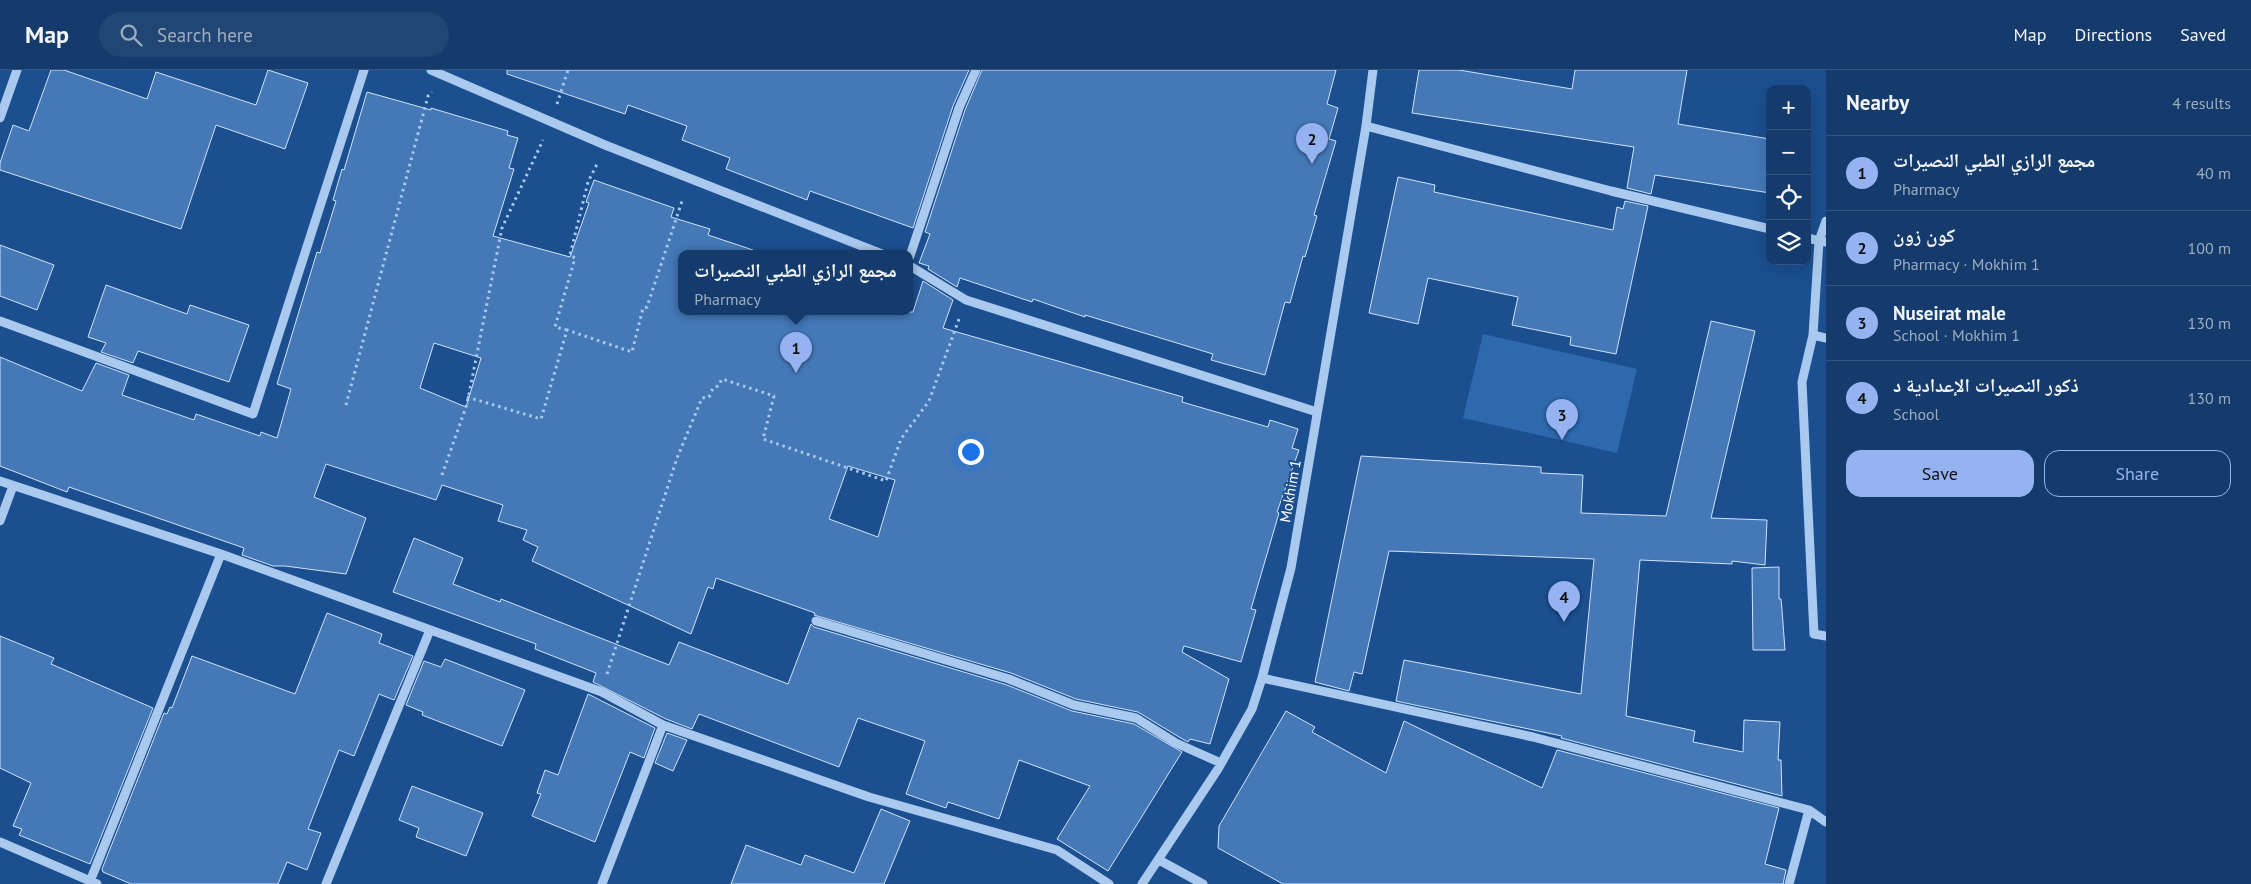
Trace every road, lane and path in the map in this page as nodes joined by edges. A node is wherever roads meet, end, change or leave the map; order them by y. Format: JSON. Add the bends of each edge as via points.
{"nodes":[{"id":1,"x":17,"y":70,"type":"edge"},
{"id":2,"x":364,"y":70,"type":"edge"},
{"id":3,"x":430,"y":70,"type":"edge"},
{"id":4,"x":568,"y":70,"type":"edge"},
{"id":5,"x":976,"y":70,"type":"edge"},
{"id":6,"x":1373,"y":70,"type":"edge"},
{"id":7,"x":445,"y":76,"type":"junction"},
{"id":8,"x":0,"y":118,"type":"edge"},
{"id":9,"x":551,"y":122,"type":"junction"},
{"id":10,"x":1366,"y":126,"type":"junction"},
{"id":11,"x":605,"y":145,"type":"junction"},
{"id":12,"x":690,"y":178,"type":"junction"},
{"id":13,"x":1826,"y":221,"type":"edge"},
{"id":14,"x":1766,"y":228,"type":"edge"},
{"id":15,"x":1823,"y":241,"type":"edge"},
{"id":16,"x":872,"y":250,"type":"edge"},
{"id":17,"x":912,"y":250,"type":"edge"},
{"id":18,"x":913,"y":268,"type":"edge"},
{"id":19,"x":966,"y":300,"type":"junction"},
{"id":20,"x":0,"y":321,"type":"edge"},
{"id":21,"x":567,"y":330,"type":"junction"},
{"id":22,"x":1813,"y":335,"type":"junction"},
{"id":23,"x":1826,"y":338,"type":"edge"},
{"id":24,"x":467,"y":397,"type":"junction"},
{"id":25,"x":346,"y":405,"type":"dead end"},
{"id":26,"x":1317,"y":412,"type":"junction"},
{"id":27,"x":442,"y":475,"type":"dead end"},
{"id":28,"x":0,"y":481,"type":"edge"},
{"id":29,"x":13,"y":486,"type":"junction"},
{"id":30,"x":0,"y":521,"type":"edge"},
{"id":31,"x":221,"y":554,"type":"junction"},
{"id":32,"x":816,"y":622,"type":"dead end"},
{"id":33,"x":430,"y":630,"type":"junction"},
{"id":34,"x":1826,"y":636,"type":"edge"},
{"id":35,"x":1262,"y":678,"type":"junction"},
{"id":36,"x":602,"y":692,"type":"junction"},
{"id":37,"x":663,"y":725,"type":"junction"},
{"id":38,"x":1221,"y":762,"type":"junction"},
{"id":39,"x":1809,"y":810,"type":"junction"},
{"id":40,"x":1826,"y":822,"type":"edge"},
{"id":41,"x":0,"y":842,"type":"edge"},
{"id":42,"x":1159,"y":860,"type":"junction"},
{"id":43,"x":92,"y":883,"type":"edge"},
{"id":44,"x":326,"y":884,"type":"edge"},
{"id":45,"x":602,"y":884,"type":"edge"},
{"id":46,"x":1109,"y":884,"type":"edge"},
{"id":47,"x":1142,"y":884,"type":"edge"},
{"id":48,"x":1203,"y":884,"type":"edge"},
{"id":49,"x":1788,"y":884,"type":"edge"}],
"edges":[{"from":1,"to":8,"type":"street"},
{"from":2,"to":20,"type":"street","via":[[252,414]]},
{"from":3,"to":7,"type":"street"},
{"from":4,"to":9,"type":"path"},
{"from":5,"to":17,"type":"street","via":[[959,108]]},
{"from":6,"to":10,"type":"street","name":"Mokhim 1"},
{"from":7,"to":9,"type":"street"},
{"from":7,"to":25,"type":"path","via":[[428,96]]},
{"from":9,"to":11,"type":"street"},
{"from":9,"to":24,"type":"path","via":[[502,228]]},
{"from":10,"to":14,"type":"street"},
{"from":10,"to":26,"type":"street","name":"Mokhim 1"},
{"from":11,"to":12,"type":"street"},
{"from":11,"to":21,"type":"path","via":[[588,182],[570,255],[575,258],[555,327]]},
{"from":12,"to":16,"type":"street"},
{"from":12,"to":21,"type":"path","via":[[669,233],[647,307],[643,308],[632,352]]},
{"from":13,"to":15,"type":"street"},
{"from":15,"to":22,"type":"street"},
{"from":18,"to":19,"type":"street"},
{"from":19,"to":26,"type":"street"},
{"from":19,"to":36,"type":"path","via":[[928,401],[901,439],[886,481],[763,439],[774,396],[722,379],[709,398],[702,398],[677,458]]},
{"from":21,"to":24,"type":"path","via":[[542,419]]},
{"from":22,"to":23,"type":"street"},
{"from":22,"to":34,"type":"street","via":[[1802,382],[1814,634]]},
{"from":24,"to":27,"type":"path"},
{"from":26,"to":35,"type":"street","name":"Mokhim 1","via":[[1291,568]]},
{"from":28,"to":29,"type":"street"},
{"from":29,"to":30,"type":"street"},
{"from":29,"to":31,"type":"street"},
{"from":31,"to":33,"type":"street"},
{"from":31,"to":43,"type":"street"},
{"from":32,"to":38,"type":"street","via":[[1009,678],[1074,705],[1136,718],[1176,743]]},
{"from":33,"to":36,"type":"street"},
{"from":33,"to":44,"type":"street"},
{"from":35,"to":38,"type":"street","name":"Mokhim 1","via":[[1252,709]]},
{"from":35,"to":39,"type":"street","via":[[1533,738]]},
{"from":36,"to":37,"type":"street"},
{"from":37,"to":45,"type":"street"},
{"from":37,"to":46,"type":"street","via":[[869,797],[1057,850]]},
{"from":38,"to":42,"type":"street","name":"Mokhim 1"},
{"from":39,"to":40,"type":"street"},
{"from":39,"to":49,"type":"street"},
{"from":41,"to":43,"type":"street"},
{"from":42,"to":47,"type":"street","name":"Mokhim 1"},
{"from":42,"to":48,"type":"street"}]}
